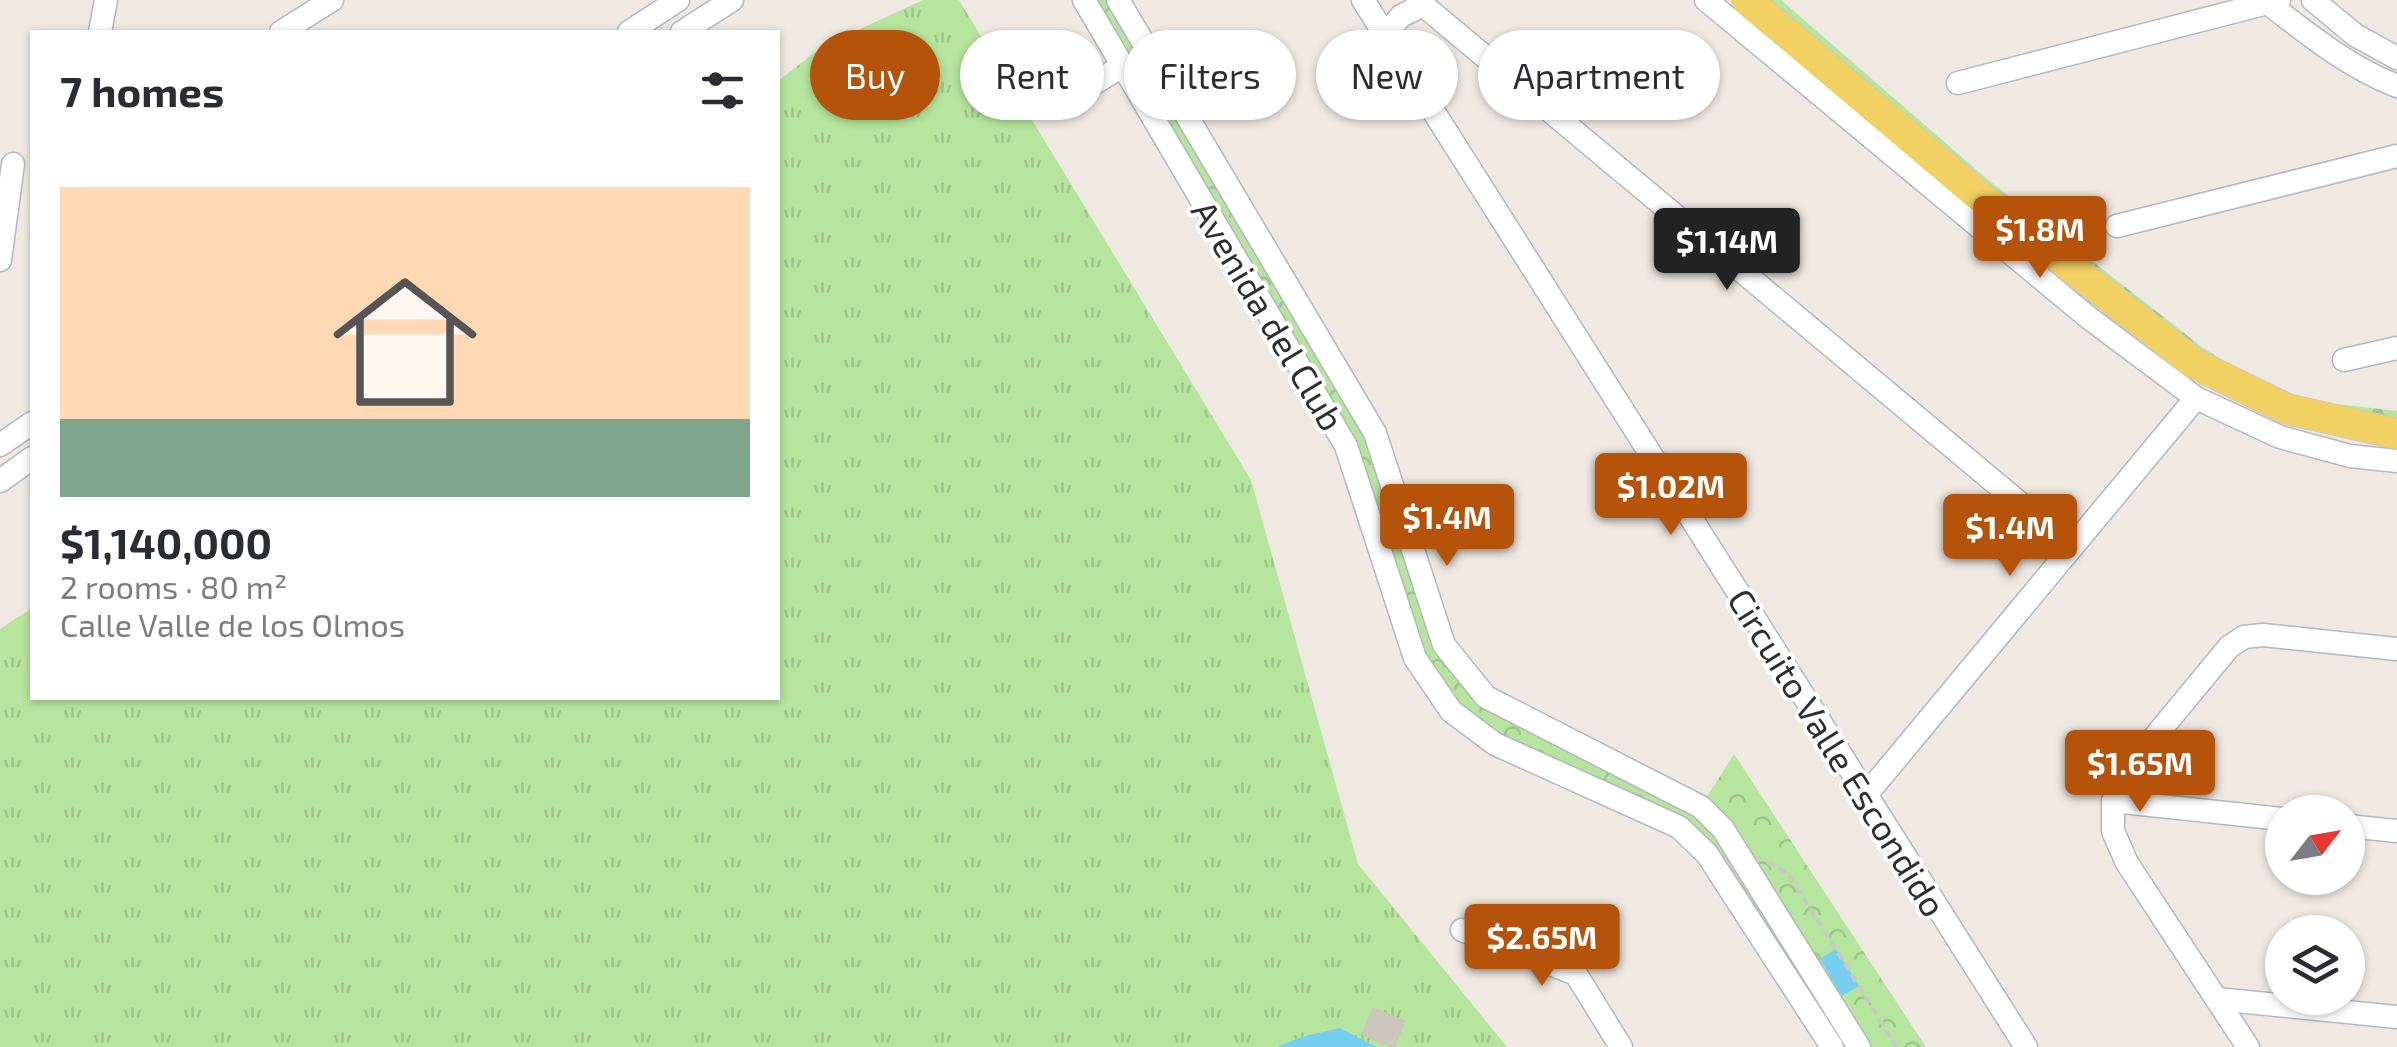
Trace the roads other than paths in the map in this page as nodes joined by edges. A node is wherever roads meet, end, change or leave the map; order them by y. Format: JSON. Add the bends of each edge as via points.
{"nodes":[{"id":1,"x":106,"y":0,"type":"edge"},
{"id":2,"x":332,"y":0,"type":"edge"},
{"id":3,"x":678,"y":0,"type":"edge"},
{"id":4,"x":732,"y":0,"type":"edge"},
{"id":5,"x":1084,"y":0,"type":"edge"},
{"id":6,"x":1118,"y":0,"type":"edge"},
{"id":7,"x":1363,"y":0,"type":"edge"},
{"id":8,"x":1706,"y":0,"type":"edge"},
{"id":9,"x":1747,"y":0,"type":"edge"},
{"id":10,"x":2313,"y":0,"type":"edge"},
{"id":11,"x":2270,"y":1,"type":"edge"},
{"id":12,"x":1420,"y":2,"type":"edge"},
{"id":13,"x":100,"y":30,"type":"edge"},
{"id":14,"x":285,"y":30,"type":"edge"},
{"id":15,"x":632,"y":30,"type":"edge"},
{"id":16,"x":685,"y":30,"type":"edge"},
{"id":17,"x":1380,"y":30,"type":"edge"},
{"id":18,"x":1389,"y":30,"type":"edge"},
{"id":19,"x":2397,"y":58,"type":"edge"},
{"id":20,"x":1122,"y":66,"type":"junction"},
{"id":21,"x":1104,"y":77,"type":"edge"},
{"id":22,"x":1958,"y":83,"type":"dead end"},
{"id":23,"x":2397,"y":86,"type":"edge"},
{"id":24,"x":1437,"y":120,"type":"edge"},
{"id":25,"x":2397,"y":156,"type":"edge"},
{"id":26,"x":15,"y":164,"type":"edge"},
{"id":27,"x":2117,"y":226,"type":"dead end"},
{"id":28,"x":0,"y":260,"type":"edge"},
{"id":29,"x":2397,"y":348,"type":"edge"},
{"id":30,"x":2344,"y":360,"type":"dead end"},
{"id":31,"x":2196,"y":398,"type":"junction"},
{"id":32,"x":30,"y":424,"type":"edge"},
{"id":33,"x":2397,"y":434,"type":"edge"},
{"id":34,"x":0,"y":445,"type":"edge"},
{"id":35,"x":30,"y":459,"type":"edge"},
{"id":36,"x":2397,"y":461,"type":"edge"},
{"id":37,"x":0,"y":481,"type":"edge"},
{"id":38,"x":2071,"y":546,"type":"junction"},
{"id":39,"x":2397,"y":649,"type":"edge"},
{"id":40,"x":1866,"y":796,"type":"junction"},
{"id":41,"x":2113,"y":801,"type":"junction"},
{"id":42,"x":2265,"y":817,"type":"edge"},
{"id":43,"x":2365,"y":828,"type":"edge"},
{"id":44,"x":2397,"y":831,"type":"edge"},
{"id":45,"x":1748,"y":870,"type":"junction"},
{"id":46,"x":1724,"y":881,"type":"junction"},
{"id":47,"x":1462,"y":930,"type":"dead end"},
{"id":48,"x":2217,"y":999,"type":"junction"},
{"id":49,"x":2397,"y":1018,"type":"edge"},
{"id":50,"x":1621,"y":1047,"type":"edge"},
{"id":51,"x":1832,"y":1047,"type":"edge"},
{"id":52,"x":1859,"y":1047,"type":"edge"},
{"id":53,"x":2026,"y":1047,"type":"edge"},
{"id":54,"x":2248,"y":1047,"type":"edge"}],
"edges":[{"from":1,"to":13,"type":"street"},
{"from":2,"to":14,"type":"street"},
{"from":3,"to":15,"type":"street"},
{"from":4,"to":16,"type":"street"},
{"from":5,"to":20,"type":"street","name":"Avenida del Club"},
{"from":6,"to":45,"type":"street","name":"Avenida del Club","via":[[1376,433],[1444,645],[1486,697],[1701,807]]},
{"from":7,"to":17,"type":"street","name":"Circuito Valle Escondido"},
{"from":8,"to":31,"type":"street","via":[[2089,318]]},
{"from":9,"to":33,"type":"main road","via":[[1978,195],[2196,364],[2287,409]]},
{"from":10,"to":19,"type":"street"},
{"from":11,"to":22,"type":"street"},
{"from":11,"to":23,"type":"street","via":[[2334,52]]},
{"from":12,"to":18,"type":"street"},
{"from":12,"to":38,"type":"street"},
{"from":20,"to":21,"type":"street"},
{"from":20,"to":46,"type":"street","name":"Avenida del Club","via":[[1346,446],[1416,658],[1451,711],[1495,744],[1679,826]]},
{"from":24,"to":40,"type":"street","name":"Circuito Valle Escondido"},
{"from":25,"to":27,"type":"street"},
{"from":26,"to":28,"type":"street"},
{"from":29,"to":30,"type":"street"},
{"from":31,"to":36,"type":"street","via":[[2280,437]]},
{"from":31,"to":38,"type":"street"},
{"from":32,"to":34,"type":"street"},
{"from":35,"to":37,"type":"street"},
{"from":38,"to":40,"type":"street"},
{"from":39,"to":41,"type":"street","via":[[2244,637],[2229,646],[2129,768]]},
{"from":40,"to":53,"type":"street","name":"Circuito Valle Escondido"},
{"from":41,"to":42,"type":"street"},
{"from":41,"to":48,"type":"street","via":[[2113,832],[2127,862]]},
{"from":43,"to":44,"type":"street"},
{"from":45,"to":46,"type":"street"},
{"from":45,"to":52,"type":"street","name":"Avenida del Club"},
{"from":46,"to":51,"type":"street","name":"Avenida del Club"},
{"from":47,"to":50,"type":"street","via":[[1576,974]]},
{"from":48,"to":49,"type":"street"},
{"from":48,"to":54,"type":"street"}]}
